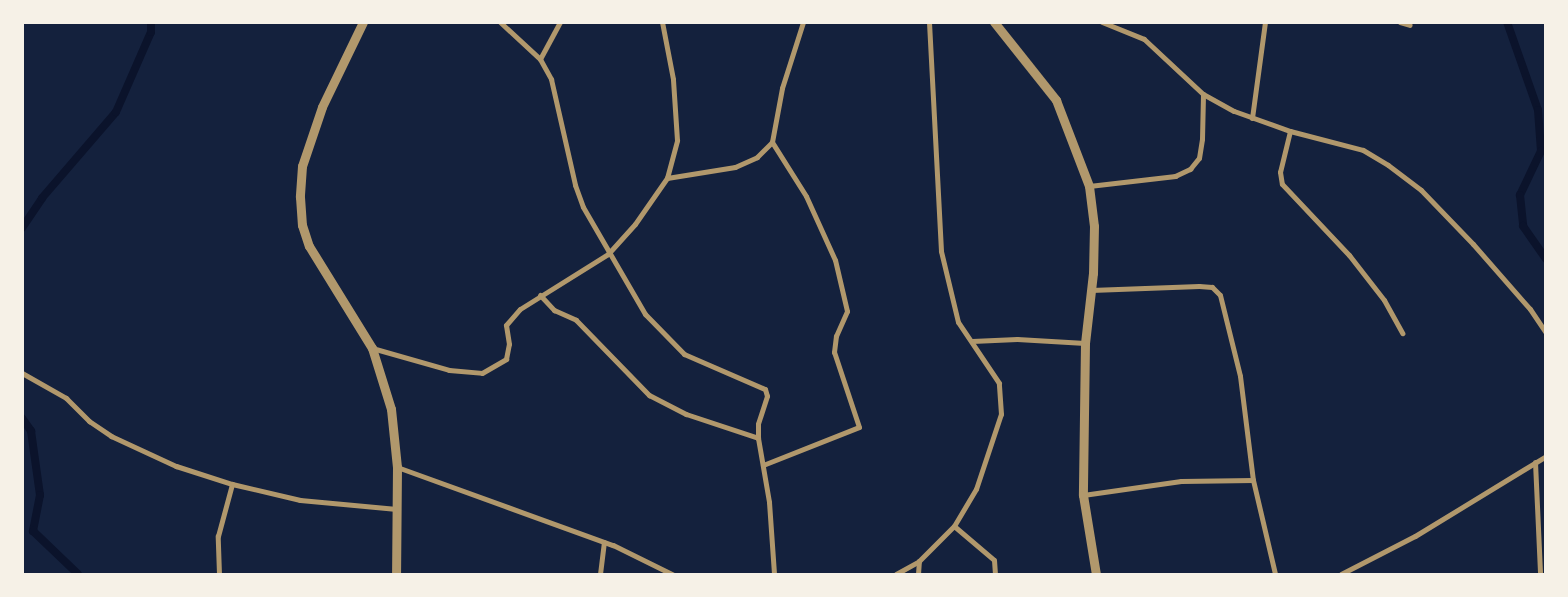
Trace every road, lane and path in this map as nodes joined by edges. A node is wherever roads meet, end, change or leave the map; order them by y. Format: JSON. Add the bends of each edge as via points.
{"nodes":[{"id":1,"x":363,"y":22,"type":"edge"},
{"id":2,"x":500,"y":22,"type":"edge"},
{"id":3,"x":560,"y":22,"type":"edge"},
{"id":4,"x":662,"y":22,"type":"edge"},
{"id":5,"x":803,"y":22,"type":"edge"},
{"id":6,"x":928,"y":22,"type":"edge"},
{"id":7,"x":994,"y":22,"type":"edge"},
{"id":8,"x":1102,"y":22,"type":"edge"},
{"id":9,"x":1265,"y":22,"type":"edge"},
{"id":10,"x":1400,"y":22,"type":"edge"},
{"id":11,"x":1410,"y":25,"type":"dead end"},
{"id":12,"x":540,"y":59,"type":"junction"},
{"id":13,"x":1203,"y":94,"type":"junction"},
{"id":14,"x":1252,"y":118,"type":"junction"},
{"id":15,"x":1290,"y":131,"type":"junction"},
{"id":16,"x":772,"y":142,"type":"junction"},
{"id":17,"x":667,"y":178,"type":"junction"},
{"id":18,"x":1089,"y":186,"type":"junction"},
{"id":19,"x":608,"y":254,"type":"junction"},
{"id":20,"x":1091,"y":290,"type":"junction"},
{"id":21,"x":540,"y":294,"type":"junction"},
{"id":22,"x":1402,"y":333,"type":"dead end"},
{"id":23,"x":1546,"y":333,"type":"edge"},
{"id":24,"x":972,"y":341,"type":"junction"},
{"id":25,"x":1085,"y":343,"type":"junction"},
{"id":26,"x":372,"y":348,"type":"junction"},
{"id":27,"x":22,"y":373,"type":"edge"},
{"id":28,"x":758,"y":438,"type":"junction"},
{"id":29,"x":1546,"y":456,"type":"edge"},
{"id":30,"x":1535,"y":462,"type":"junction"},
{"id":31,"x":763,"y":465,"type":"junction"},
{"id":32,"x":396,"y":467,"type":"junction"},
{"id":33,"x":1253,"y":480,"type":"junction"},
{"id":34,"x":232,"y":484,"type":"junction"},
{"id":35,"x":1083,"y":495,"type":"junction"},
{"id":36,"x":397,"y":509,"type":"junction"},
{"id":37,"x":954,"y":526,"type":"junction"},
{"id":38,"x":604,"y":542,"type":"junction"},
{"id":39,"x":919,"y":561,"type":"junction"},
{"id":40,"x":219,"y":574,"type":"edge"},
{"id":41,"x":396,"y":574,"type":"edge"},
{"id":42,"x":600,"y":574,"type":"edge"},
{"id":43,"x":672,"y":574,"type":"edge"},
{"id":44,"x":774,"y":574,"type":"edge"},
{"id":45,"x":896,"y":574,"type":"edge"},
{"id":46,"x":918,"y":574,"type":"edge"},
{"id":47,"x":995,"y":574,"type":"edge"},
{"id":48,"x":1096,"y":574,"type":"edge"},
{"id":49,"x":1275,"y":574,"type":"edge"},
{"id":50,"x":1341,"y":574,"type":"edge"},
{"id":51,"x":1540,"y":574,"type":"edge"}],
"edges":[{"from":1,"to":26,"type":"street","via":[[322,107],[302,166],[300,197],[302,225],[309,246]]},
{"from":2,"to":12,"type":"street"},
{"from":3,"to":12,"type":"street"},
{"from":4,"to":17,"type":"street","via":[[678,126]]},
{"from":5,"to":16,"type":"street","via":[[782,88]]},
{"from":6,"to":24,"type":"street","via":[[941,251],[953,308]]},
{"from":7,"to":18,"type":"street","via":[[1056,100]]},
{"from":8,"to":13,"type":"street","via":[[1144,39]]},
{"from":9,"to":14,"type":"street"},
{"from":10,"to":11,"type":"street"},
{"from":12,"to":19,"type":"street","via":[[556,95],[575,185]]},
{"from":13,"to":14,"type":"street"},
{"from":13,"to":18,"type":"street","via":[[1199,158],[1190,169],[1175,176]]},
{"from":14,"to":15,"type":"street"},
{"from":15,"to":22,"type":"street","via":[[1280,172],[1282,184],[1348,255],[1384,300]]},
{"from":15,"to":23,"type":"street","via":[[1363,150],[1421,190],[1530,309]]},
{"from":16,"to":17,"type":"street","via":[[757,157],[735,167]]},
{"from":16,"to":31,"type":"street","via":[[806,196],[835,260],[847,311],[836,336],[834,352],[859,427]]},
{"from":17,"to":19,"type":"street","via":[[651,206]]},
{"from":18,"to":20,"type":"street","via":[[1094,226]]},
{"from":19,"to":21,"type":"street"},
{"from":19,"to":28,"type":"street","via":[[645,314],[684,354],[765,388],[767,396],[758,424]]},
{"from":20,"to":25,"type":"street"},
{"from":20,"to":33,"type":"street","via":[[1199,286],[1212,287],[1220,295],[1242,386]]},
{"from":21,"to":26,"type":"street","via":[[507,321],[509,344],[506,359],[482,373],[449,370]]},
{"from":21,"to":28,"type":"street","via":[[554,310],[576,320],[649,394],[686,414]]},
{"from":24,"to":25,"type":"street","via":[[1017,339]]},
{"from":24,"to":37,"type":"street","via":[[996,375],[1001,391],[1001,414],[976,489]]},
{"from":25,"to":35,"type":"street"},
{"from":26,"to":32,"type":"street","via":[[391,409]]},
{"from":27,"to":34,"type":"street","via":[[66,398],[88,421],[111,436],[176,466]]},
{"from":28,"to":31,"type":"street"},
{"from":29,"to":30,"type":"street"},
{"from":30,"to":50,"type":"street","via":[[1415,536]]},
{"from":30,"to":51,"type":"street"},
{"from":31,"to":44,"type":"street"},
{"from":32,"to":36,"type":"street"},
{"from":32,"to":38,"type":"street"},
{"from":33,"to":35,"type":"street","via":[[1181,481]]},
{"from":33,"to":49,"type":"street"},
{"from":34,"to":36,"type":"street","via":[[300,500]]},
{"from":34,"to":40,"type":"street","via":[[218,536]]},
{"from":35,"to":48,"type":"street"},
{"from":36,"to":41,"type":"street"},
{"from":37,"to":39,"type":"street"},
{"from":37,"to":47,"type":"street","via":[[994,560]]},
{"from":38,"to":42,"type":"street"},
{"from":38,"to":43,"type":"street"},
{"from":39,"to":45,"type":"street"},
{"from":39,"to":46,"type":"street"}]}
